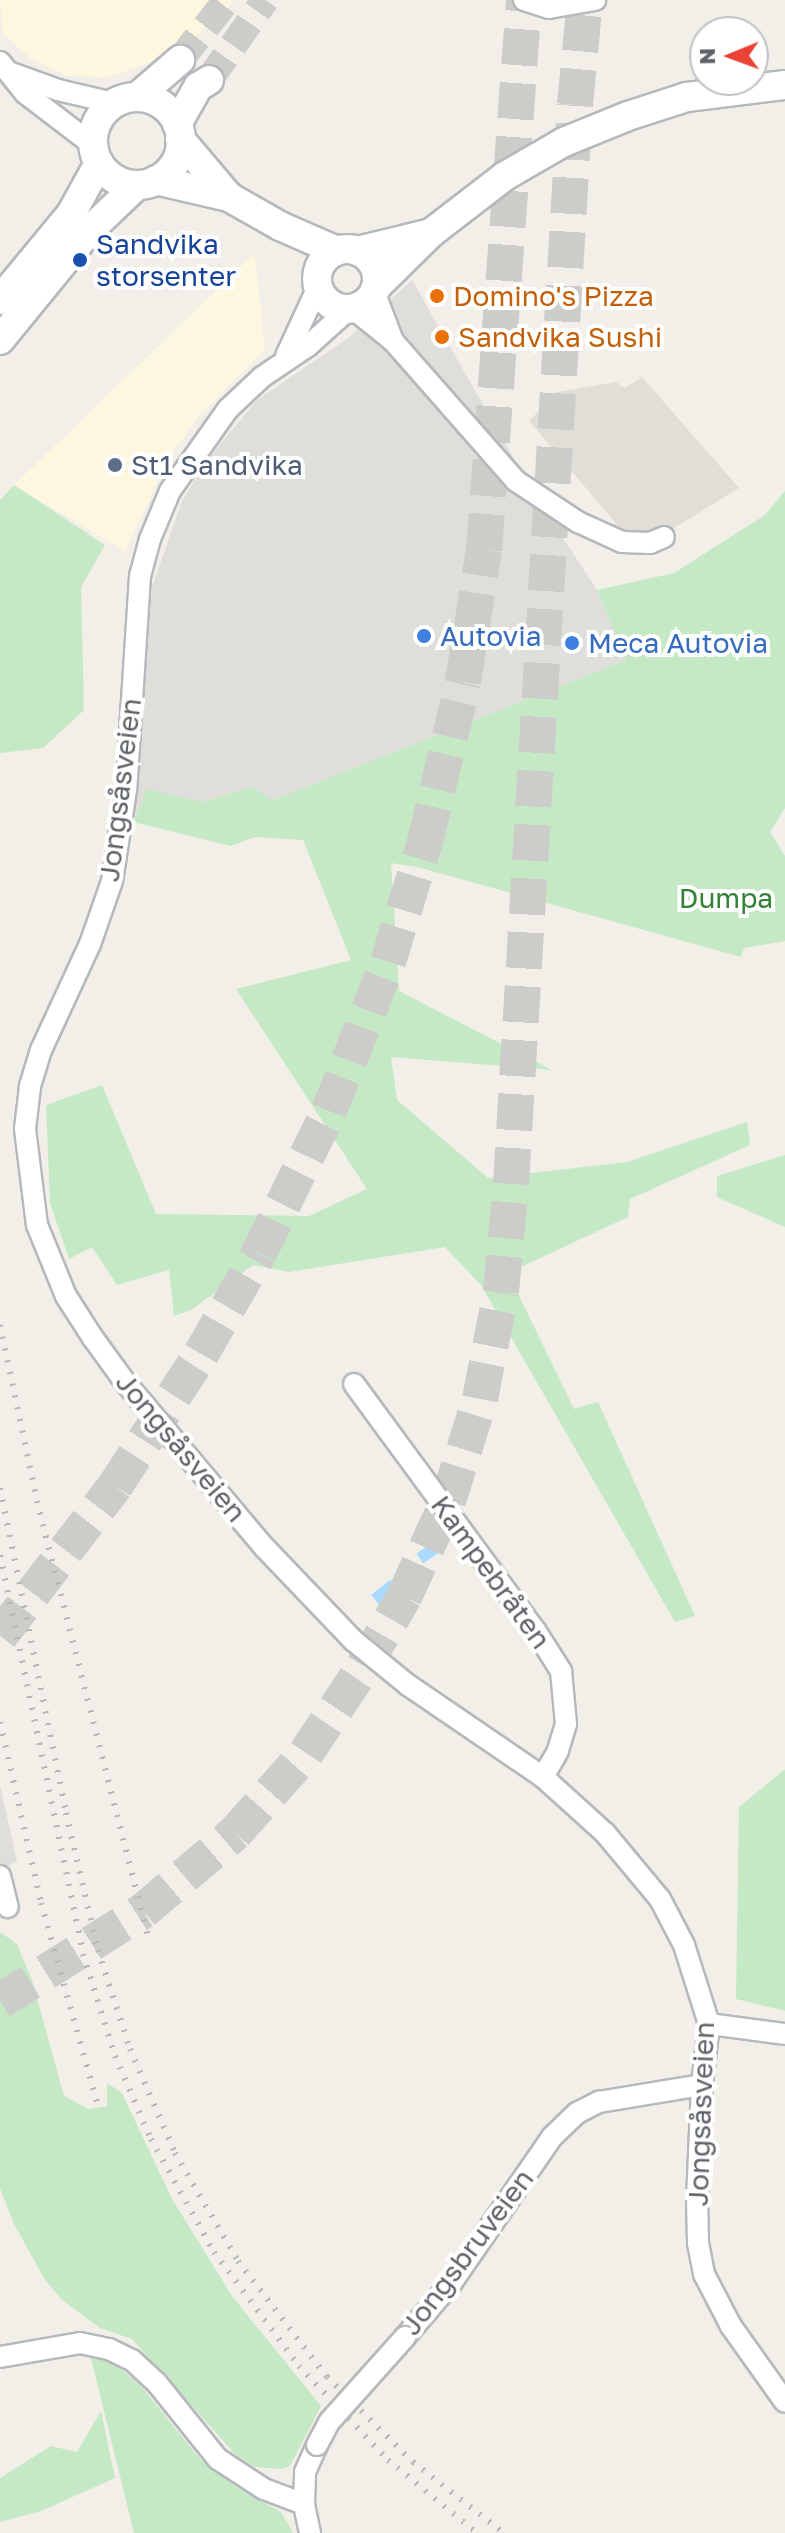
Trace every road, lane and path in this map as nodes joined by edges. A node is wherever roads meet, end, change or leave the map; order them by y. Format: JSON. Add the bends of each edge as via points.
{"nodes":[{"id":1,"x":524,"y":0,"type":"edge"},
{"id":2,"x":595,"y":0,"type":"edge"},
{"id":3,"x":180,"y":60,"type":"tunnel mouth"},
{"id":4,"x":6,"y":67,"type":"edge"},
{"id":5,"x":209,"y":80,"type":"tunnel mouth"},
{"id":6,"x":783,"y":80,"type":"edge"},
{"id":7,"x":125,"y":100,"type":"junction"},
{"id":8,"x":179,"y":131,"type":"junction"},
{"id":9,"x":96,"y":154,"type":"junction"},
{"id":10,"x":147,"y":182,"type":"junction"},
{"id":11,"x":229,"y":197,"type":"junction"},
{"id":12,"x":280,"y":226,"type":"junction"},
{"id":13,"x":431,"y":233,"type":"junction"},
{"id":14,"x":347,"y":251,"type":"junction"},
{"id":15,"x":318,"y":284,"type":"junction"},
{"id":16,"x":375,"y":289,"type":"junction"},
{"id":17,"x":0,"y":300,"type":"edge"},
{"id":18,"x":350,"y":309,"type":"junction"},
{"id":19,"x":0,"y":340,"type":"edge"},
{"id":20,"x":393,"y":341,"type":"junction"},
{"id":21,"x":285,"y":359,"type":"junction"},
{"id":22,"x":664,"y":537,"type":"dead end"},
{"id":23,"x":354,"y":1384,"type":"dead end"},
{"id":24,"x":543,"y":1777,"type":"junction"},
{"id":25,"x":0,"y":1876,"type":"edge"},
{"id":26,"x":8,"y":1907,"type":"dead end"},
{"id":27,"x":709,"y":2024,"type":"junction"},
{"id":28,"x":785,"y":2034,"type":"edge"},
{"id":29,"x":702,"y":2085,"type":"junction"},
{"id":30,"x":0,"y":2357,"type":"edge"},
{"id":31,"x":785,"y":2402,"type":"edge"},
{"id":32,"x":304,"y":2504,"type":"junction"},
{"id":33,"x":310,"y":2533,"type":"edge"}],
"edges":[{"from":1,"to":2,"type":"street","via":[[549,8]]},
{"from":3,"to":7,"type":"street"},
{"from":4,"to":7,"type":"street","via":[[58,90]]},
{"from":4,"to":9,"type":"street","via":[[25,93]]},
{"from":5,"to":8,"type":"street","via":[[198,87]]},
{"from":6,"to":13,"type":"street","via":[[687,97],[576,136],[514,170]]},
{"from":7,"to":8,"type":"street","via":[[161,104]]},
{"from":7,"to":9,"type":"street","via":[[97,121]]},
{"from":8,"to":10,"type":"street","via":[[174,163]]},
{"from":8,"to":11,"type":"street"},
{"from":9,"to":10,"type":"street","via":[[109,175]]},
{"from":9,"to":17,"type":"street","via":[[71,214]]},
{"from":10,"to":11,"type":"street"},
{"from":10,"to":19,"type":"street","via":[[89,231]]},
{"from":11,"to":12,"type":"street"},
{"from":12,"to":14,"type":"street"},
{"from":12,"to":15,"type":"street"},
{"from":13,"to":14,"type":"street"},
{"from":13,"to":16,"type":"street"},
{"from":14,"to":15,"type":"street","via":[[322,263]]},
{"from":14,"to":16,"type":"street","via":[[373,265]]},
{"from":15,"to":18,"type":"street","via":[[333,306]]},
{"from":15,"to":21,"type":"street","name":"Jongsåsveien"},
{"from":16,"to":18,"type":"street","via":[[366,302]]},
{"from":16,"to":20,"type":"street"},
{"from":18,"to":20,"type":"street"},
{"from":18,"to":21,"type":"street","name":"Jongsåsveien"},
{"from":20,"to":22,"type":"street","via":[[516,481],[578,522],[622,542],[650,543]]},
{"from":21,"to":24,"type":"street","name":"Jongsåsveien","via":[[242,394],[190,459],[150,539],[140,576],[118,851],[101,915],[30,1087],[25,1129],[31,1194],[47,1256],[93,1338],[265,1548],[365,1650]]},
{"from":23,"to":24,"type":"street","name":"Kampebråten","via":[[561,1671],[566,1724]]},
{"from":24,"to":27,"type":"street","name":"Jongsåsveien","via":[[605,1833],[660,1899],[684,1945]]},
{"from":25,"to":26,"type":"street"},
{"from":27,"to":28,"type":"street"},
{"from":27,"to":29,"type":"street","name":"Jongsåsveien"},
{"from":29,"to":31,"type":"street","name":"Jongsåsveien","via":[[698,2243],[704,2274],[731,2326]]},
{"from":29,"to":32,"type":"street","name":"Jongsbruveien","bridge":true,"via":[[599,2102],[577,2113],[552,2137],[452,2282],[330,2421],[305,2472]]},
{"from":30,"to":32,"type":"street","via":[[80,2343],[132,2360],[218,2459],[264,2489]]},
{"from":32,"to":33,"type":"street","name":"Jongsbruveien"}]}
